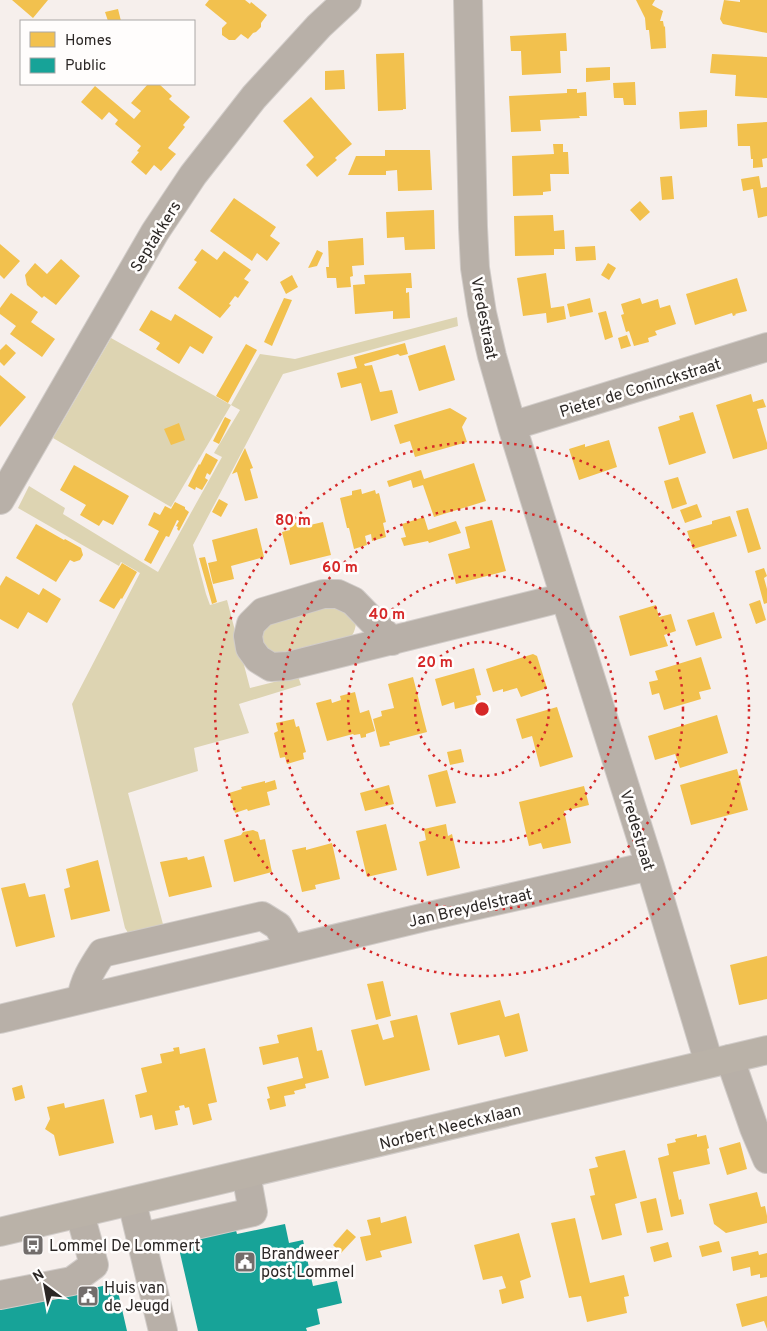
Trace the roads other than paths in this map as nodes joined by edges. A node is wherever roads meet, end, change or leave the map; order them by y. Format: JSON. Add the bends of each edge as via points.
{"nodes":[{"id":1,"x":451,"y":0,"type":"edge"},
{"id":2,"x":468,"y":0,"type":"edge"},
{"id":3,"x":333,"y":4,"type":"edge"},
{"id":4,"x":468,"y":28,"type":"junction"},
{"id":5,"x":767,"y":347,"type":"edge"},
{"id":6,"x":512,"y":426,"type":"junction"},
{"id":7,"x":4,"y":483,"type":"edge"},
{"id":8,"x":564,"y":597,"type":"junction"},
{"id":9,"x":392,"y":641,"type":"dead end"},
{"id":10,"x":650,"y":866,"type":"junction"},
{"id":11,"x":291,"y":949,"type":"junction"},
{"id":12,"x":81,"y":999,"type":"junction"},
{"id":13,"x":0,"y":1019,"type":"edge"},
{"id":14,"x":767,"y":1050,"type":"edge"},
{"id":15,"x":719,"y":1061,"type":"junction"},
{"id":16,"x":767,"y":1159,"type":"edge"},
{"id":17,"x":246,"y":1174,"type":"junction"},
{"id":18,"x":132,"y":1202,"type":"junction"},
{"id":19,"x":80,"y":1214,"type":"junction"},
{"id":20,"x":0,"y":1232,"type":"edge"},
{"id":21,"x":142,"y":1237,"type":"junction"},
{"id":22,"x":0,"y":1295,"type":"edge"},
{"id":23,"x":163,"y":1331,"type":"edge"}],
"edges":[{"from":1,"to":4,"type":"street","name":"Vredestraat"},
{"from":2,"to":4,"type":"street","name":"Vredestraat"},
{"from":3,"to":7,"type":"street","name":"Septakkers","via":[[193,175],[155,232]]},
{"from":4,"to":6,"type":"street","name":"Vredestraat","via":[[475,268],[492,356]]},
{"from":5,"to":6,"type":"street","name":"Pieter de Coninckstraat"},
{"from":6,"to":8,"type":"street","name":"Vredestraat"},
{"from":8,"to":9,"type":"street"},
{"from":8,"to":10,"type":"street","name":"Vredestraat"},
{"from":10,"to":11,"type":"street","name":"Jan Breydelstraat"},
{"from":10,"to":15,"type":"street","name":"Vredestraat"},
{"from":11,"to":12,"type":"street","name":"Jan Breydelstraat"},
{"from":11,"to":12,"type":"street","via":[[278,926],[262,916],[102,953],[89,972]]},
{"from":12,"to":13,"type":"street","name":"Jan Breydelstraat"},
{"from":14,"to":15,"type":"main road","name":"Norbert Neeckxlaan"},
{"from":15,"to":16,"type":"street","name":"Vredestraat"},
{"from":15,"to":17,"type":"main road","name":"Norbert Neeckxlaan"},
{"from":17,"to":18,"type":"main road","name":"Norbert Neeckxlaan"},
{"from":17,"to":21,"type":"street","via":[[253,1212]]},
{"from":18,"to":19,"type":"main road","name":"Norbert Neeckxlaan"},
{"from":18,"to":21,"type":"street"},
{"from":19,"to":20,"type":"main road","name":"Norbert Neeckxlaan"},
{"from":19,"to":22,"type":"street","via":[[94,1265],[72,1281]]},
{"from":21,"to":23,"type":"street"}]}
